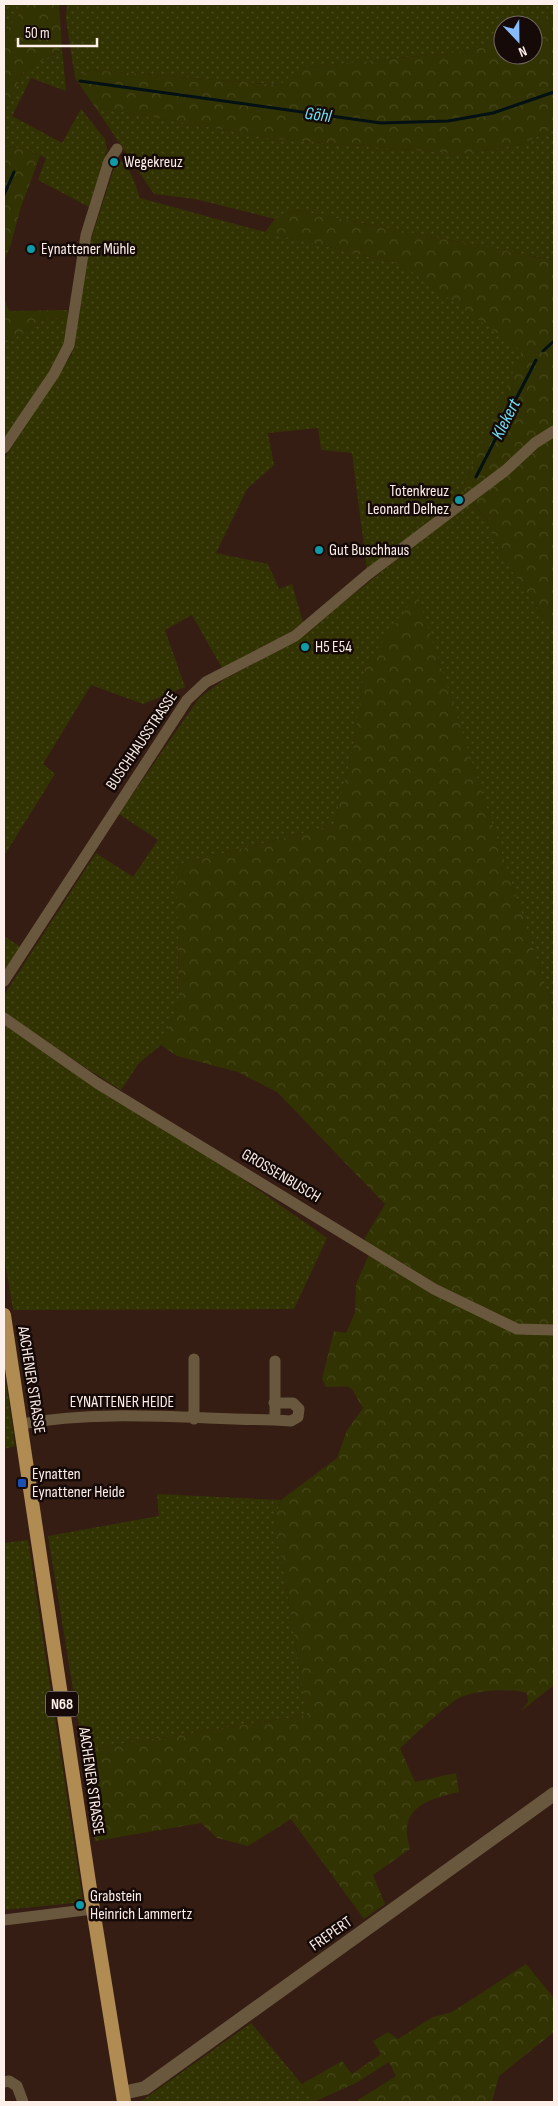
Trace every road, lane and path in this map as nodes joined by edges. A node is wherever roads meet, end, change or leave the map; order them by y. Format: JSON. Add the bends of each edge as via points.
{"nodes":[{"id":1,"x":117,"y":148,"type":"dead end"},
{"id":2,"x":554,"y":431,"type":"edge"},
{"id":3,"x":4,"y":448,"type":"edge"},
{"id":4,"x":4,"y":981,"type":"edge"},
{"id":5,"x":4,"y":1018,"type":"edge"},
{"id":6,"x":4,"y":1315,"type":"edge"},
{"id":7,"x":554,"y":1330,"type":"edge"},
{"id":8,"x":194,"y":1359,"type":"dead end"},
{"id":9,"x":275,"y":1361,"type":"dead end"},
{"id":10,"x":274,"y":1403,"type":"junction"},
{"id":11,"x":194,"y":1419,"type":"junction"},
{"id":12,"x":274,"y":1420,"type":"junction"},
{"id":13,"x":21,"y":1424,"type":"junction"},
{"id":14,"x":554,"y":1794,"type":"edge"},
{"id":15,"x":93,"y":1909,"type":"junction"},
{"id":16,"x":4,"y":1920,"type":"edge"},
{"id":17,"x":4,"y":2082,"type":"edge"},
{"id":18,"x":124,"y":2097,"type":"edge"},
{"id":19,"x":23,"y":2102,"type":"edge"}],
"edges":[{"from":1,"to":3,"type":"street","via":[[86,236],[69,345],[54,374]]},
{"from":2,"to":4,"type":"street","name":"BUSCHHAUSSTRASSE","via":[[367,575],[295,636],[206,682],[193,694]]},
{"from":5,"to":7,"type":"street","name":"GROSSENBUSCH","via":[[97,1083],[434,1289],[517,1330]]},
{"from":6,"to":13,"type":"main road","name":"AACHENER STRASSE","number":"N68"},
{"from":8,"to":11,"type":"street","name":"EYNATTENER HEIDE"},
{"from":9,"to":10,"type":"street"},
{"from":10,"to":12,"type":"street"},
{"from":10,"to":12,"type":"street","name":"EYNATTENER HEIDE","via":[[293,1403],[299,1409],[298,1417],[291,1421]]},
{"from":11,"to":12,"type":"street","name":"EYNATTENER HEIDE"},
{"from":11,"to":13,"type":"street","name":"EYNATTENER HEIDE","via":[[121,1416],[63,1418]]},
{"from":13,"to":15,"type":"main road","name":"AACHENER STRASSE","number":"N68"},
{"from":14,"to":18,"type":"street","name":"FREPERT","via":[[145,2088]]},
{"from":15,"to":16,"type":"street"},
{"from":15,"to":18,"type":"main road","name":"AACHENER STRASSE","number":"N68"},
{"from":17,"to":19,"type":"street","via":[[18,2086]]}]}
